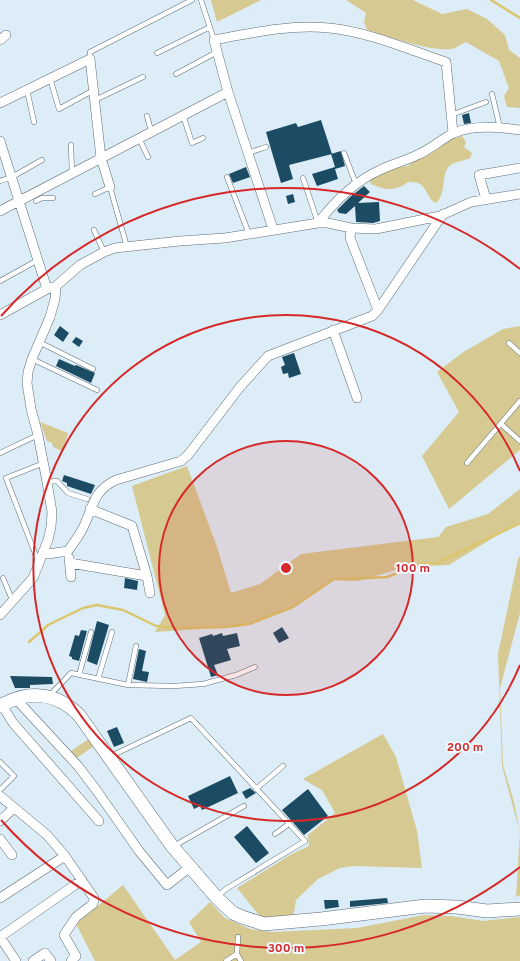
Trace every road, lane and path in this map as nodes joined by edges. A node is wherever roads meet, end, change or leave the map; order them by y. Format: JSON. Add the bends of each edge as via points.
{"nodes":[{"id":1,"x":192,"y":0,"type":"edge"},
{"id":2,"x":201,"y":0,"type":"edge"},
{"id":3,"x":210,"y":27,"type":"junction"},
{"id":4,"x":214,"y":40,"type":"junction"},
{"id":5,"x":217,"y":52,"type":"junction"},
{"id":6,"x":157,"y":53,"type":"dead end"},
{"id":7,"x":90,"y":59,"type":"junction"},
{"id":8,"x":176,"y":74,"type":"dead end"},
{"id":9,"x":143,"y":77,"type":"dead end"},
{"id":10,"x":50,"y":78,"type":"junction"},
{"id":11,"x":27,"y":90,"type":"junction"},
{"id":12,"x":94,"y":90,"type":"junction"},
{"id":13,"x":228,"y":92,"type":"junction"},
{"id":14,"x":492,"y":94,"type":"dead end"},
{"id":15,"x":95,"y":100,"type":"junction"},
{"id":16,"x":486,"y":102,"type":"dead end"},
{"id":17,"x":0,"y":104,"type":"edge"},
{"id":18,"x":450,"y":114,"type":"junction"},
{"id":19,"x":183,"y":115,"type":"junction"},
{"id":20,"x":147,"y":116,"type":"dead end"},
{"id":21,"x":34,"y":122,"type":"dead end"},
{"id":22,"x":500,"y":128,"type":"junction"},
{"id":23,"x":520,"y":130,"type":"edge"},
{"id":24,"x":151,"y":131,"type":"junction"},
{"id":25,"x":453,"y":133,"type":"junction"},
{"id":26,"x":139,"y":138,"type":"junction"},
{"id":27,"x":202,"y":138,"type":"dead end"},
{"id":28,"x":0,"y":141,"type":"edge"},
{"id":29,"x":71,"y":146,"type":"dead end"},
{"id":30,"x":266,"y":147,"type":"dead end"},
{"id":31,"x":248,"y":153,"type":"junction"},
{"id":32,"x":344,"y":153,"type":"dead end"},
{"id":33,"x":148,"y":157,"type":"dead end"},
{"id":34,"x":101,"y":158,"type":"junction"},
{"id":35,"x":42,"y":160,"type":"dead end"},
{"id":36,"x":520,"y":168,"type":"edge"},
{"id":37,"x":72,"y":173,"type":"junction"},
{"id":38,"x":12,"y":177,"type":"junction"},
{"id":39,"x":227,"y":177,"type":"dead end"},
{"id":40,"x":303,"y":178,"type":"dead end"},
{"id":41,"x":0,"y":181,"type":"edge"},
{"id":42,"x":356,"y":184,"type":"junction"},
{"id":43,"x":110,"y":187,"type":"junction"},
{"id":44,"x":40,"y":194,"type":"junction"},
{"id":45,"x":95,"y":194,"type":"dead end"},
{"id":46,"x":520,"y":194,"type":"edge"},
{"id":47,"x":53,"y":198,"type":"dead end"},
{"id":48,"x":486,"y":199,"type":"junction"},
{"id":49,"x":36,"y":200,"type":"dead end"},
{"id":50,"x":19,"y":201,"type":"junction"},
{"id":51,"x":0,"y":211,"type":"edge"},
{"id":52,"x":443,"y":214,"type":"junction"},
{"id":53,"x":318,"y":223,"type":"junction"},
{"id":54,"x":351,"y":228,"type":"junction"},
{"id":55,"x":273,"y":229,"type":"junction"},
{"id":56,"x":94,"y":230,"type":"dead end"},
{"id":57,"x":250,"y":234,"type":"junction"},
{"id":58,"x":127,"y":247,"type":"junction"},
{"id":59,"x":104,"y":252,"type":"junction"},
{"id":60,"x":38,"y":260,"type":"junction"},
{"id":61,"x":0,"y":281,"type":"edge"},
{"id":62,"x":52,"y":288,"type":"junction"},
{"id":63,"x":378,"y":310,"type":"junction"},
{"id":64,"x":0,"y":315,"type":"edge"},
{"id":65,"x":332,"y":330,"type":"junction"},
{"id":66,"x":39,"y":342,"type":"junction"},
{"id":67,"x":509,"y":343,"type":"dead end"},
{"id":68,"x":520,"y":353,"type":"edge"},
{"id":69,"x":32,"y":359,"type":"junction"},
{"id":70,"x":93,"y":369,"type":"dead end"},
{"id":71,"x":97,"y":390,"type":"dead end"},
{"id":72,"x":356,"y":398,"type":"dead end"},
{"id":73,"x":520,"y":401,"type":"edge"},
{"id":74,"x":501,"y":424,"type":"junction"},
{"id":75,"x":38,"y":435,"type":"junction"},
{"id":76,"x":520,"y":441,"type":"edge"},
{"id":77,"x":0,"y":453,"type":"edge"},
{"id":78,"x":467,"y":462,"type":"dead end"},
{"id":79,"x":44,"y":463,"type":"junction"},
{"id":80,"x":48,"y":482,"type":"junction"},
{"id":81,"x":87,"y":499,"type":"dead end"},
{"id":82,"x":90,"y":509,"type":"junction"},
{"id":83,"x":68,"y":551,"type":"junction"},
{"id":84,"x":42,"y":553,"type":"junction"},
{"id":85,"x":39,"y":563,"type":"junction"},
{"id":86,"x":70,"y":563,"type":"junction"},
{"id":87,"x":71,"y":576,"type":"dead end"},
{"id":88,"x":147,"y":576,"type":"junction"},
{"id":89,"x":3,"y":578,"type":"dead end"},
{"id":90,"x":150,"y":593,"type":"dead end"},
{"id":91,"x":13,"y":602,"type":"junction"},
{"id":92,"x":0,"y":615,"type":"edge"},
{"id":93,"x":91,"y":632,"type":"dead end"},
{"id":94,"x":112,"y":632,"type":"dead end"},
{"id":95,"x":136,"y":646,"type":"dead end"},
{"id":96,"x":255,"y":667,"type":"dead end"},
{"id":97,"x":79,"y":675,"type":"junction"},
{"id":98,"x":98,"y":678,"type":"junction"},
{"id":99,"x":128,"y":685,"type":"junction"},
{"id":100,"x":48,"y":697,"type":"junction"},
{"id":101,"x":15,"y":698,"type":"junction"},
{"id":102,"x":1,"y":706,"type":"edge"},
{"id":103,"x":109,"y":757,"type":"junction"},
{"id":104,"x":0,"y":762,"type":"edge"},
{"id":105,"x":283,"y":766,"type":"dead end"},
{"id":106,"x":256,"y":789,"type":"junction"},
{"id":107,"x":0,"y":790,"type":"edge"},
{"id":108,"x":0,"y":796,"type":"edge"},
{"id":109,"x":244,"y":806,"type":"dead end"},
{"id":110,"x":14,"y":808,"type":"junction"},
{"id":111,"x":0,"y":821,"type":"edge"},
{"id":112,"x":99,"y":822,"type":"dead end"},
{"id":113,"x":289,"y":824,"type":"junction"},
{"id":114,"x":275,"y":834,"type":"dead end"},
{"id":115,"x":0,"y":840,"type":"edge"},
{"id":116,"x":172,"y":846,"type":"junction"},
{"id":117,"x":12,"y":855,"type":"dead end"},
{"id":118,"x":66,"y":856,"type":"junction"},
{"id":119,"x":190,"y":867,"type":"junction"},
{"id":120,"x":82,"y":880,"type":"junction"},
{"id":121,"x":0,"y":898,"type":"edge"},
{"id":122,"x":217,"y":898,"type":"junction"},
{"id":123,"x":520,"y":909,"type":"edge"},
{"id":124,"x":0,"y":937,"type":"edge"},
{"id":125,"x":238,"y":937,"type":"dead end"},
{"id":126,"x":236,"y":954,"type":"junction"},
{"id":127,"x":16,"y":961,"type":"edge"},
{"id":128,"x":33,"y":961,"type":"edge"},
{"id":129,"x":51,"y":961,"type":"edge"},
{"id":130,"x":71,"y":961,"type":"edge"},
{"id":131,"x":226,"y":961,"type":"edge"},
{"id":132,"x":241,"y":961,"type":"edge"}],
"edges":[{"from":1,"to":7,"type":"lane","via":[[90,52]]},
{"from":2,"to":3,"type":"lane"},
{"from":3,"to":4,"type":"lane"},
{"from":3,"to":6,"type":"lane"},
{"from":4,"to":5,"type":"street"},
{"from":4,"to":18,"type":"street","via":[[303,28],[328,28],[374,37],[446,62]]},
{"from":5,"to":8,"type":"lane"},
{"from":5,"to":13,"type":"street"},
{"from":7,"to":10,"type":"street"},
{"from":7,"to":12,"type":"street"},
{"from":9,"to":15,"type":"lane"},
{"from":10,"to":11,"type":"street"},
{"from":10,"to":12,"type":"lane","via":[[59,109]]},
{"from":11,"to":17,"type":"street"},
{"from":11,"to":21,"type":"lane"},
{"from":12,"to":15,"type":"street"},
{"from":13,"to":19,"type":"street"},
{"from":13,"to":31,"type":"street"},
{"from":14,"to":22,"type":"lane"},
{"from":15,"to":34,"type":"street"},
{"from":16,"to":18,"type":"lane"},
{"from":18,"to":25,"type":"street"},
{"from":19,"to":24,"type":"street"},
{"from":19,"to":27,"type":"lane","via":[[192,143]]},
{"from":20,"to":24,"type":"lane"},
{"from":22,"to":23,"type":"street"},
{"from":22,"to":25,"type":"street","via":[[474,128]]},
{"from":24,"to":26,"type":"street"},
{"from":25,"to":42,"type":"street","via":[[419,155],[380,170]]},
{"from":26,"to":33,"type":"lane"},
{"from":26,"to":34,"type":"street"},
{"from":28,"to":38,"type":"street"},
{"from":29,"to":37,"type":"lane"},
{"from":30,"to":31,"type":"lane"},
{"from":31,"to":55,"type":"street"},
{"from":32,"to":42,"type":"lane"},
{"from":34,"to":37,"type":"street"},
{"from":34,"to":43,"type":"street"},
{"from":35,"to":38,"type":"lane"},
{"from":36,"to":48,"type":"street","via":[[479,175]]},
{"from":37,"to":44,"type":"street"},
{"from":38,"to":41,"type":"lane"},
{"from":38,"to":50,"type":"street"},
{"from":39,"to":57,"type":"lane"},
{"from":40,"to":53,"type":"lane"},
{"from":42,"to":53,"type":"street"},
{"from":43,"to":45,"type":"lane"},
{"from":43,"to":58,"type":"lane"},
{"from":44,"to":47,"type":"lane"},
{"from":44,"to":49,"type":"lane"},
{"from":44,"to":50,"type":"street"},
{"from":46,"to":48,"type":"street"},
{"from":48,"to":52,"type":"street","via":[[471,202]]},
{"from":50,"to":51,"type":"street"},
{"from":50,"to":60,"type":"street"},
{"from":52,"to":54,"type":"street","via":[[376,229]]},
{"from":52,"to":63,"type":"street"},
{"from":53,"to":54,"type":"street","via":[[328,222]]},
{"from":53,"to":55,"type":"street"},
{"from":54,"to":63,"type":"street","via":[[350,238]]},
{"from":55,"to":57,"type":"street"},
{"from":56,"to":59,"type":"lane"},
{"from":57,"to":58,"type":"street"},
{"from":58,"to":59,"type":"street"},
{"from":59,"to":62,"type":"street","via":[[80,265]]},
{"from":60,"to":61,"type":"lane"},
{"from":60,"to":62,"type":"street"},
{"from":62,"to":64,"type":"street"},
{"from":62,"to":66,"type":"street","via":[[55,299]]},
{"from":63,"to":65,"type":"street","via":[[372,316]]},
{"from":65,"to":72,"type":"street"},
{"from":65,"to":82,"type":"street","via":[[268,356],[181,461],[108,484],[96,496]]},
{"from":66,"to":69,"type":"street"},
{"from":66,"to":70,"type":"lane"},
{"from":67,"to":68,"type":"lane"},
{"from":69,"to":71,"type":"lane"},
{"from":69,"to":75,"type":"street","via":[[27,383]]},
{"from":73,"to":74,"type":"lane"},
{"from":74,"to":76,"type":"lane"},
{"from":74,"to":78,"type":"lane"},
{"from":75,"to":77,"type":"lane"},
{"from":75,"to":79,"type":"street"},
{"from":79,"to":80,"type":"street"},
{"from":79,"to":85,"type":"lane","via":[[6,478]]},
{"from":80,"to":81,"type":"lane","via":[[57,482],[68,493]]},
{"from":80,"to":84,"type":"street","via":[[51,527]]},
{"from":82,"to":83,"type":"street","via":[[82,530]]},
{"from":82,"to":88,"type":"street","via":[[132,526]]},
{"from":83,"to":84,"type":"street"},
{"from":83,"to":86,"type":"street"},
{"from":84,"to":85,"type":"street"},
{"from":85,"to":91,"type":"street","via":[[33,578]]},
{"from":86,"to":87,"type":"street"},
{"from":86,"to":88,"type":"street"},
{"from":88,"to":90,"type":"street"},
{"from":89,"to":91,"type":"lane"},
{"from":91,"to":92,"type":"street"},
{"from":93,"to":97,"type":"lane"},
{"from":94,"to":98,"type":"lane"},
{"from":95,"to":99,"type":"lane"},
{"from":96,"to":99,"type":"lane","via":[[203,684]]},
{"from":97,"to":98,"type":"lane"},
{"from":97,"to":100,"type":"lane","via":[[71,673]]},
{"from":98,"to":99,"type":"lane"},
{"from":100,"to":101,"type":"street"},
{"from":100,"to":103,"type":"street","via":[[63,702],[80,715]]},
{"from":101,"to":102,"type":"street"},
{"from":101,"to":119,"type":"street","via":[[78,766],[139,851],[167,885]]},
{"from":102,"to":112,"type":"street"},
{"from":103,"to":106,"type":"lane","via":[[190,718]]},
{"from":103,"to":116,"type":"street"},
{"from":104,"to":107,"type":"lane","via":[[14,776]]},
{"from":105,"to":106,"type":"lane"},
{"from":106,"to":113,"type":"lane"},
{"from":108,"to":110,"type":"street"},
{"from":109,"to":116,"type":"lane"},
{"from":110,"to":111,"type":"street"},
{"from":110,"to":118,"type":"street","via":[[47,835]]},
{"from":113,"to":114,"type":"lane"},
{"from":113,"to":122,"type":"lane","via":[[305,841],[226,889]]},
{"from":115,"to":117,"type":"street"},
{"from":116,"to":119,"type":"street"},
{"from":118,"to":120,"type":"street"},
{"from":118,"to":121,"type":"street"},
{"from":119,"to":122,"type":"street"},
{"from":120,"to":124,"type":"street"},
{"from":120,"to":130,"type":"street","via":[[94,898],[93,904],[76,918],[64,935],[76,956]]},
{"from":122,"to":123,"type":"street","via":[[233,913],[264,924],[425,906],[487,911]]},
{"from":124,"to":127,"type":"street"},
{"from":125,"to":126,"type":"lane"},
{"from":126,"to":131,"type":"lane"},
{"from":126,"to":132,"type":"lane"},
{"from":128,"to":129,"type":"street","via":[[45,953]]}]}
